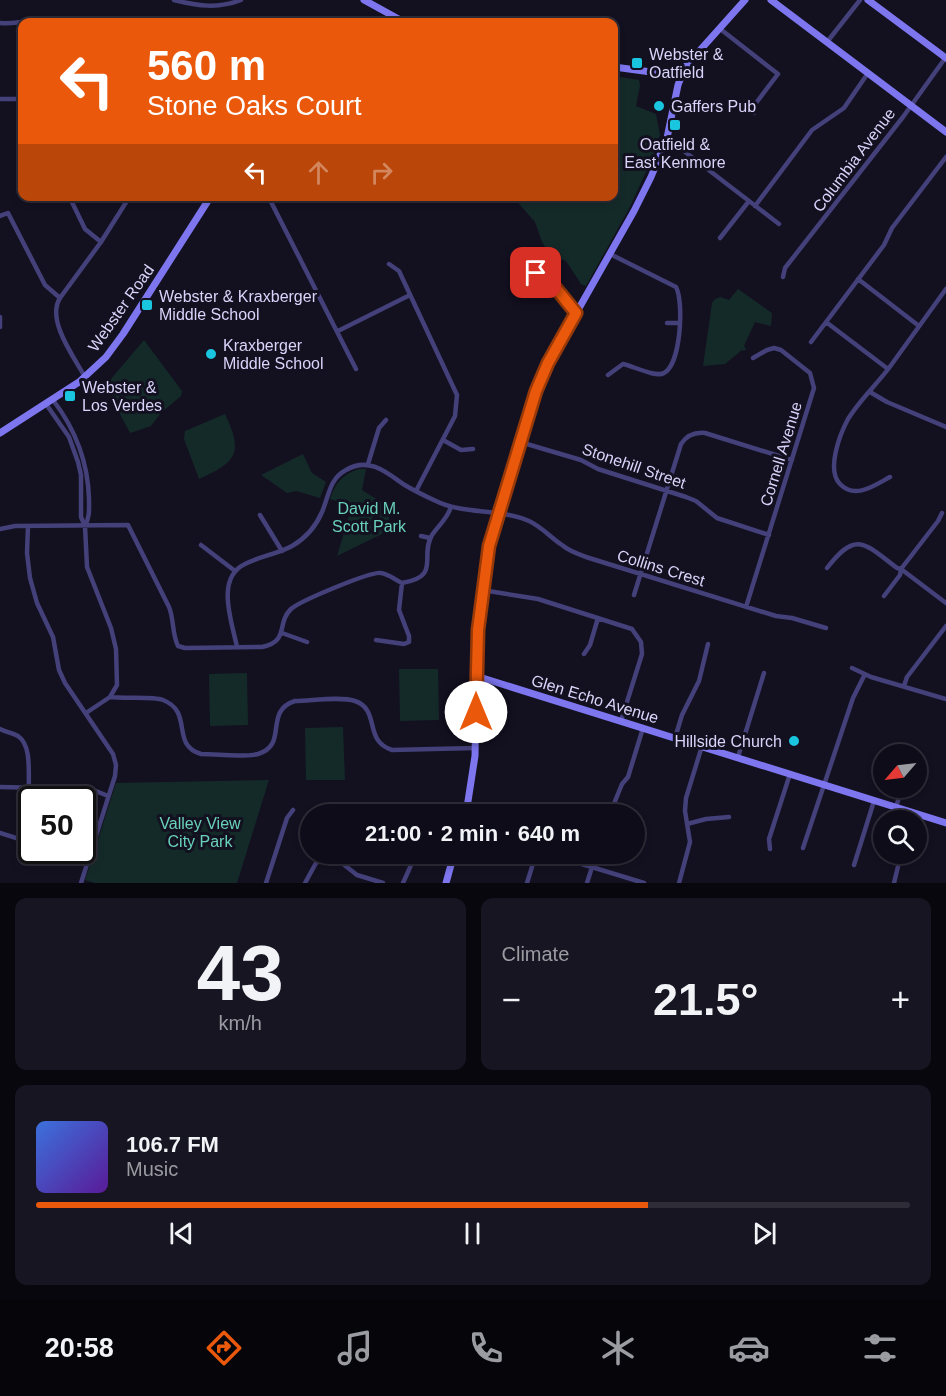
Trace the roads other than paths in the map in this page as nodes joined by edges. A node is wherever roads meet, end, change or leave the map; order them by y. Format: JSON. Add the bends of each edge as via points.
{"nodes":[{"id":1,"x":174,"y":0,"type":"edge"},
{"id":2,"x":241,"y":0,"type":"edge"},
{"id":3,"x":364,"y":0,"type":"edge"},
{"id":4,"x":745,"y":0,"type":"edge"},
{"id":5,"x":771,"y":0,"type":"edge"},
{"id":6,"x":860,"y":0,"type":"edge"},
{"id":7,"x":868,"y":0,"type":"edge"},
{"id":8,"x":397,"y":18,"type":"edge"},
{"id":9,"x":18,"y":22,"type":"edge"},
{"id":10,"x":0,"y":23,"type":"edge"},
{"id":11,"x":719,"y":28,"type":"junction"},
{"id":12,"x":827,"y":42,"type":"junction"},
{"id":13,"x":946,"y":58,"type":"edge"},
{"id":14,"x":618,"y":68,"type":"edge"},
{"id":15,"x":868,"y":73,"type":"junction"},
{"id":16,"x":681,"y":76,"type":"junction"},
{"id":17,"x":0,"y":99,"type":"edge"},
{"id":18,"x":18,"y":99,"type":"edge"},
{"id":19,"x":910,"y":105,"type":"junction"},
{"id":20,"x":754,"y":113,"type":"dead end"},
{"id":21,"x":946,"y":132,"type":"edge"},
{"id":22,"x":667,"y":138,"type":"junction"},
{"id":23,"x":946,"y":157,"type":"edge"},
{"id":24,"x":72,"y":201,"type":"edge"},
{"id":25,"x":127,"y":201,"type":"edge"},
{"id":26,"x":208,"y":201,"type":"edge"},
{"id":27,"x":271,"y":201,"type":"edge"},
{"id":28,"x":748,"y":201,"type":"junction"},
{"id":29,"x":755,"y":206,"type":"junction"},
{"id":30,"x":0,"y":216,"type":"edge"},
{"id":31,"x":778,"y":224,"type":"dead end"},
{"id":32,"x":720,"y":238,"type":"dead end"},
{"id":33,"x":101,"y":242,"type":"junction"},
{"id":34,"x":610,"y":254,"type":"junction"},
{"id":35,"x":389,"y":264,"type":"dead end"},
{"id":36,"x":536,"y":273,"type":"dead end"},
{"id":37,"x":783,"y":277,"type":"dead end"},
{"id":38,"x":858,"y":279,"type":"junction"},
{"id":39,"x":946,"y":289,"type":"edge"},
{"id":40,"x":410,"y":295,"type":"junction"},
{"id":41,"x":60,"y":298,"type":"junction"},
{"id":42,"x":576,"y":313,"type":"junction"},
{"id":43,"x":0,"y":317,"type":"edge"},
{"id":44,"x":826,"y":321,"type":"junction"},
{"id":45,"x":667,"y":322,"type":"dead end"},
{"id":46,"x":680,"y":323,"type":"junction"},
{"id":47,"x":919,"y":326,"type":"junction"},
{"id":48,"x":0,"y":327,"type":"edge"},
{"id":49,"x":338,"y":332,"type":"junction"},
{"id":50,"x":811,"y":342,"type":"dead end"},
{"id":51,"x":753,"y":358,"type":"dead end"},
{"id":52,"x":356,"y":369,"type":"dead end"},
{"id":53,"x":888,"y":369,"type":"junction"},
{"id":54,"x":608,"y":375,"type":"dead end"},
{"id":55,"x":85,"y":377,"type":"junction"},
{"id":56,"x":870,"y":392,"type":"junction"},
{"id":57,"x":50,"y":402,"type":"junction"},
{"id":58,"x":386,"y":420,"type":"dead end"},
{"id":59,"x":946,"y":427,"type":"edge"},
{"id":60,"x":0,"y":433,"type":"edge"},
{"id":61,"x":443,"y":440,"type":"junction"},
{"id":62,"x":520,"y":442,"type":"junction"},
{"id":63,"x":473,"y":449,"type":"dead end"},
{"id":64,"x":792,"y":460,"type":"junction"},
{"id":65,"x":368,"y":464,"type":"junction"},
{"id":66,"x":890,"y":477,"type":"dead end"},
{"id":67,"x":416,"y":491,"type":"junction"},
{"id":68,"x":667,"y":491,"type":"junction"},
{"id":69,"x":451,"y":507,"type":"junction"},
{"id":70,"x":498,"y":512,"type":"junction"},
{"id":71,"x":942,"y":513,"type":"dead end"},
{"id":72,"x":260,"y":515,"type":"dead end"},
{"id":73,"x":28,"y":526,"type":"junction"},
{"id":74,"x":85,"y":526,"type":"junction"},
{"id":75,"x":0,"y":529,"type":"edge"},
{"id":76,"x":769,"y":535,"type":"junction"},
{"id":77,"x":421,"y":536,"type":"dead end"},
{"id":78,"x":430,"y":538,"type":"junction"},
{"id":79,"x":201,"y":545,"type":"dead end"},
{"id":80,"x":282,"y":551,"type":"junction"},
{"id":81,"x":827,"y":568,"type":"dead end"},
{"id":82,"x":901,"y":569,"type":"junction"},
{"id":83,"x":235,"y":571,"type":"junction"},
{"id":84,"x":641,"y":573,"type":"junction"},
{"id":85,"x":402,"y":583,"type":"junction"},
{"id":86,"x":482,"y":590,"type":"junction"},
{"id":87,"x":634,"y":595,"type":"dead end"},
{"id":88,"x":884,"y":596,"type":"dead end"},
{"id":89,"x":946,"y":603,"type":"edge"},
{"id":90,"x":746,"y":607,"type":"junction"},
{"id":91,"x":598,"y":618,"type":"junction"},
{"id":92,"x":946,"y":626,"type":"edge"},
{"id":93,"x":826,"y":628,"type":"dead end"},
{"id":94,"x":282,"y":633,"type":"junction"},
{"id":95,"x":376,"y":640,"type":"dead end"},
{"id":96,"x":307,"y":642,"type":"dead end"},
{"id":97,"x":708,"y":644,"type":"dead end"},
{"id":98,"x":237,"y":647,"type":"junction"},
{"id":99,"x":584,"y":654,"type":"dead end"},
{"id":100,"x":852,"y":668,"type":"dead end"},
{"id":101,"x":764,"y":673,"type":"dead end"},
{"id":102,"x":865,"y":674,"type":"junction"},
{"id":103,"x":476,"y":676,"type":"junction"},
{"id":104,"x":904,"y":686,"type":"junction"},
{"id":105,"x":110,"y":697,"type":"junction"},
{"id":106,"x":946,"y":699,"type":"edge"},
{"id":107,"x":86,"y":713,"type":"junction"},
{"id":108,"x":621,"y":721,"type":"junction"},
{"id":109,"x":643,"y":728,"type":"junction"},
{"id":110,"x":0,"y":729,"type":"edge"},
{"id":111,"x":675,"y":738,"type":"junction"},
{"id":112,"x":702,"y":746,"type":"junction"},
{"id":113,"x":475,"y":748,"type":"junction"},
{"id":114,"x":738,"y":757,"type":"junction"},
{"id":115,"x":790,"y":774,"type":"junction"},
{"id":116,"x":824,"y":784,"type":"junction"},
{"id":117,"x":29,"y":786,"type":"edge"},
{"id":118,"x":0,"y":787,"type":"edge"},
{"id":119,"x":18,"y":787,"type":"edge"},
{"id":120,"x":96,"y":791,"type":"edge"},
{"id":121,"x":108,"y":796,"type":"junction"},
{"id":122,"x":899,"y":798,"type":"edge"},
{"id":123,"x":874,"y":801,"type":"junction"},
{"id":124,"x":468,"y":804,"type":"edge"},
{"id":125,"x":614,"y":804,"type":"edge"},
{"id":126,"x":896,"y":807,"type":"junction"},
{"id":127,"x":293,"y":810,"type":"dead end"},
{"id":128,"x":906,"y":810,"type":"edge"},
{"id":129,"x":927,"y":816,"type":"edge"},
{"id":130,"x":729,"y":817,"type":"dead end"},
{"id":131,"x":946,"y":822,"type":"edge"},
{"id":132,"x":687,"y":824,"type":"junction"},
{"id":133,"x":0,"y":833,"type":"edge"},
{"id":134,"x":18,"y":839,"type":"edge"},
{"id":135,"x":803,"y":848,"type":"dead end"},
{"id":136,"x":770,"y":849,"type":"dead end"},
{"id":137,"x":315,"y":864,"type":"edge"},
{"id":138,"x":344,"y":864,"type":"edge"},
{"id":139,"x":412,"y":864,"type":"edge"},
{"id":140,"x":451,"y":864,"type":"edge"},
{"id":141,"x":533,"y":864,"type":"edge"},
{"id":142,"x":582,"y":864,"type":"edge"},
{"id":143,"x":899,"y":864,"type":"edge"},
{"id":144,"x":854,"y":865,"type":"dead end"},
{"id":145,"x":592,"y":867,"type":"junction"},
{"id":146,"x":81,"y":883,"type":"edge"},
{"id":147,"x":266,"y":883,"type":"edge"},
{"id":148,"x":305,"y":883,"type":"edge"},
{"id":149,"x":383,"y":883,"type":"edge"},
{"id":150,"x":403,"y":883,"type":"edge"},
{"id":151,"x":446,"y":883,"type":"edge"},
{"id":152,"x":527,"y":883,"type":"edge"},
{"id":153,"x":587,"y":883,"type":"edge"},
{"id":154,"x":644,"y":883,"type":"edge"},
{"id":155,"x":679,"y":883,"type":"edge"},
{"id":156,"x":894,"y":883,"type":"edge"}],
"edges":[{"from":1,"to":2,"type":"street","via":[[205,6]]},
{"from":3,"to":8,"type":"street"},
{"from":4,"to":11,"type":"street"},
{"from":5,"to":12,"type":"street"},
{"from":6,"to":12,"type":"street"},
{"from":7,"to":13,"type":"street"},
{"from":9,"to":10,"type":"street"},
{"from":11,"to":16,"type":"street","via":[[689,61]]},
{"from":11,"to":20,"type":"street","via":[[778,74],[756,103]]},
{"from":12,"to":15,"type":"street"},
{"from":13,"to":19,"type":"street","name":"Columbia Avenue"},
{"from":14,"to":16,"type":"street"},
{"from":15,"to":19,"type":"street"},
{"from":15,"to":29,"type":"street","via":[[844,108],[812,130]]},
{"from":16,"to":22,"type":"street"},
{"from":17,"to":18,"type":"street"},
{"from":19,"to":21,"type":"street"},
{"from":19,"to":37,"type":"street","name":"Columbia Avenue","via":[[785,268]]},
{"from":22,"to":28,"type":"street"},
{"from":22,"to":34,"type":"street","via":[[638,204]]},
{"from":23,"to":38,"type":"street"},
{"from":24,"to":33,"type":"street","via":[[86,229]]},
{"from":25,"to":33,"type":"street"},
{"from":26,"to":55,"type":"street","name":"Webster Road","via":[[123,334]]},
{"from":27,"to":49,"type":"street"},
{"from":28,"to":29,"type":"street"},
{"from":28,"to":32,"type":"street"},
{"from":29,"to":31,"type":"street"},
{"from":30,"to":41,"type":"street","via":[[8,213],[45,285]]},
{"from":33,"to":41,"type":"street"},
{"from":34,"to":42,"type":"street"},
{"from":34,"to":46,"type":"street","via":[[676,287]]},
{"from":35,"to":40,"type":"street","via":[[399,271]]},
{"from":36,"to":42,"type":"street","via":[[546,276]]},
{"from":38,"to":44,"type":"street"},
{"from":38,"to":47,"type":"street"},
{"from":39,"to":47,"type":"street"},
{"from":40,"to":49,"type":"street"},
{"from":40,"to":61,"type":"street","via":[[458,395],[455,416]]},
{"from":41,"to":55,"type":"street","via":[[56,322]]},
{"from":42,"to":62,"type":"street","via":[[545,370]]},
{"from":43,"to":48,"type":"street"},
{"from":44,"to":50,"type":"street"},
{"from":44,"to":53,"type":"street"},
{"from":45,"to":46,"type":"street"},
{"from":46,"to":54,"type":"street","via":[[675,353],[666,373],[657,375],[623,364]]},
{"from":47,"to":53,"type":"street"},
{"from":49,"to":52,"type":"street"},
{"from":51,"to":64,"type":"street","name":"Cornell Avenue","via":[[774,348],[782,350],[806,368],[813,380],[812,396]]},
{"from":53,"to":56,"type":"street"},
{"from":55,"to":57,"type":"street","name":"Webster Road"},
{"from":56,"to":59,"type":"street"},
{"from":56,"to":66,"type":"street","via":[[847,423],[833,465],[834,474],[848,489],[860,491]]},
{"from":57,"to":60,"type":"street","name":"Webster Road"},
{"from":57,"to":74,"type":"street","via":[[78,462]]},
{"from":58,"to":65,"type":"street","via":[[379,428]]},
{"from":61,"to":63,"type":"street","via":[[461,450]]},
{"from":61,"to":67,"type":"street"},
{"from":62,"to":68,"type":"street","name":"Stonehill Street"},
{"from":62,"to":70,"type":"street"},
{"from":64,"to":68,"type":"street","via":[[695,433],[681,444]]},
{"from":64,"to":76,"type":"street","name":"Cornell Avenue"},
{"from":65,"to":67,"type":"street","name":"Collins Crest"},
{"from":65,"to":80,"type":"street","via":[[353,466],[338,476],[313,528]]},
{"from":67,"to":69,"type":"street","name":"Collins Crest"},
{"from":68,"to":76,"type":"street","name":"Stonehill Street","via":[[692,499],[717,518]]},
{"from":68,"to":84,"type":"street"},
{"from":69,"to":70,"type":"street","name":"Collins Crest"},
{"from":69,"to":78,"type":"street"},
{"from":70,"to":84,"type":"street","name":"Collins Crest","via":[[529,521],[578,554]]},
{"from":70,"to":86,"type":"street"},
{"from":71,"to":82,"type":"street"},
{"from":72,"to":80,"type":"street"},
{"from":73,"to":74,"type":"street"},
{"from":73,"to":75,"type":"street"},
{"from":73,"to":107,"type":"street","via":[[27,554],[37,603],[53,637],[61,676]]},
{"from":74,"to":98,"type":"street","via":[[128,525],[169,606],[178,646]]},
{"from":74,"to":105,"type":"street","via":[[87,567],[116,649],[117,685]]},
{"from":76,"to":90,"type":"street","name":"Cornell Avenue"},
{"from":77,"to":78,"type":"street"},
{"from":78,"to":85,"type":"street","via":[[424,574]]},
{"from":79,"to":83,"type":"street"},
{"from":80,"to":83,"type":"street","via":[[246,563]]},
{"from":81,"to":82,"type":"street","via":[[843,548],[857,543]]},
{"from":82,"to":88,"type":"street"},
{"from":82,"to":89,"type":"street"},
{"from":83,"to":98,"type":"street","via":[[227,593]]},
{"from":84,"to":87,"type":"street"},
{"from":84,"to":90,"type":"street","name":"Collins Crest"},
{"from":85,"to":94,"type":"street","via":[[373,573],[339,585],[291,609]]},
{"from":85,"to":95,"type":"street","via":[[399,610],[409,642]]},
{"from":86,"to":91,"type":"street","via":[[538,599]]},
{"from":86,"to":103,"type":"street"},
{"from":90,"to":93,"type":"street","name":"Collins Crest"},
{"from":91,"to":99,"type":"street"},
{"from":91,"to":108,"type":"street","via":[[632,629],[641,642],[642,654]]},
{"from":92,"to":104,"type":"street","via":[[906,677]]},
{"from":94,"to":96,"type":"street"},
{"from":94,"to":98,"type":"street","via":[[268,646]]},
{"from":97,"to":111,"type":"street","via":[[699,681]]},
{"from":100,"to":102,"type":"street"},
{"from":101,"to":114,"type":"street"},
{"from":102,"to":104,"type":"street"},
{"from":102,"to":116,"type":"street"},
{"from":103,"to":108,"type":"street","name":"Glen Echo Avenue"},
{"from":103,"to":113,"type":"street"},
{"from":104,"to":106,"type":"street"},
{"from":105,"to":107,"type":"street"},
{"from":105,"to":113,"type":"street","via":[[161,699],[174,707],[181,719],[185,743],[201,754],[262,752],[274,741],[282,708],[295,701],[347,700],[362,704],[371,717],[376,739],[392,750]]},
{"from":107,"to":121,"type":"street","via":[[115,758],[116,771]]},
{"from":108,"to":109,"type":"street","name":"Glen Echo Avenue"},
{"from":109,"to":111,"type":"street","name":"Glen Echo Avenue"},
{"from":109,"to":125,"type":"street","via":[[628,777]]},
{"from":110,"to":117,"type":"street","via":[[17,735],[24,743]]},
{"from":111,"to":112,"type":"street","name":"Glen Echo Avenue"},
{"from":112,"to":114,"type":"street","name":"Glen Echo Avenue"},
{"from":112,"to":132,"type":"street","via":[[686,798]]},
{"from":113,"to":124,"type":"street"},
{"from":114,"to":115,"type":"street","name":"Glen Echo Avenue"},
{"from":115,"to":116,"type":"street","name":"Glen Echo Avenue"},
{"from":115,"to":136,"type":"street","via":[[769,839]]},
{"from":116,"to":123,"type":"street","name":"Glen Echo Avenue"},
{"from":116,"to":135,"type":"street"},
{"from":118,"to":119,"type":"street"},
{"from":120,"to":121,"type":"street"},
{"from":121,"to":146,"type":"street"},
{"from":122,"to":126,"type":"street"},
{"from":123,"to":126,"type":"street","name":"Glen Echo Avenue"},
{"from":123,"to":144,"type":"street"},
{"from":126,"to":128,"type":"street","name":"Glen Echo Avenue"},
{"from":127,"to":147,"type":"street"},
{"from":129,"to":131,"type":"street","name":"Glen Echo Avenue"},
{"from":130,"to":132,"type":"street"},
{"from":132,"to":155,"type":"street","via":[[689,847]]},
{"from":133,"to":134,"type":"street"},
{"from":137,"to":148,"type":"street"},
{"from":138,"to":149,"type":"street","via":[[357,875]]},
{"from":139,"to":150,"type":"street"},
{"from":140,"to":151,"type":"street"},
{"from":141,"to":152,"type":"street"},
{"from":142,"to":145,"type":"street"},
{"from":143,"to":156,"type":"street"},
{"from":145,"to":153,"type":"street"},
{"from":145,"to":154,"type":"street"}]}
